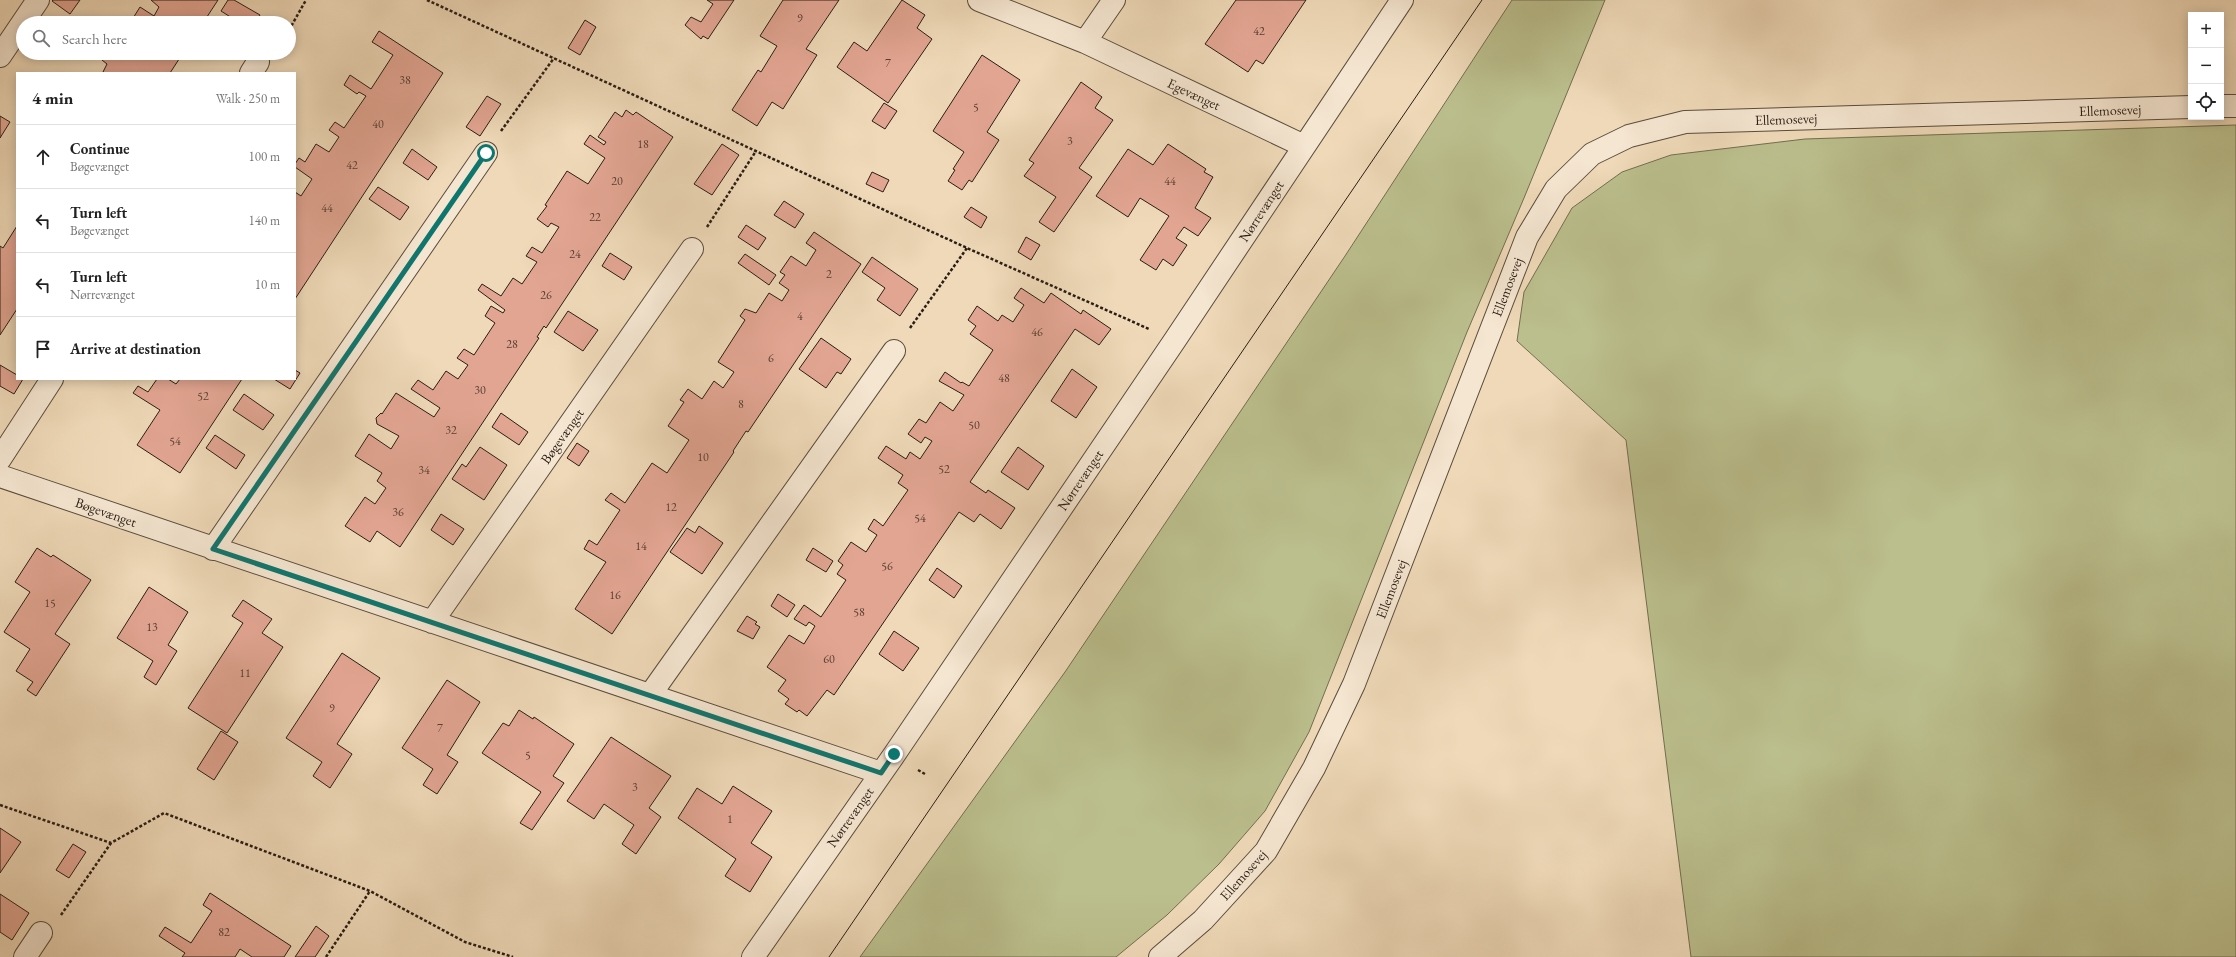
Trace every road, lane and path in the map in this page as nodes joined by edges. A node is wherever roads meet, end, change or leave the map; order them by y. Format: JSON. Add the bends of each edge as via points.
{"nodes":[{"id":1,"x":38,"y":0,"type":"edge"},
{"id":2,"x":306,"y":0,"type":"edge"},
{"id":3,"x":427,"y":0,"type":"edge"},
{"id":4,"x":979,"y":0,"type":"edge"},
{"id":5,"x":1114,"y":0,"type":"edge"},
{"id":6,"x":1402,"y":0,"type":"edge"},
{"id":7,"x":27,"y":16,"type":"edge"},
{"id":8,"x":296,"y":18,"type":"edge"},
{"id":9,"x":16,"y":32,"type":"edge"},
{"id":10,"x":1085,"y":42,"type":"junction"},
{"id":11,"x":0,"y":56,"type":"edge"},
{"id":12,"x":554,"y":58,"type":"junction"},
{"id":13,"x":2224,"y":106,"type":"edge"},
{"id":14,"x":2236,"y":106,"type":"edge"},
{"id":15,"x":2188,"y":107,"type":"edge"},
{"id":16,"x":1304,"y":146,"type":"junction"},
{"id":17,"x":756,"y":151,"type":"junction"},
{"id":18,"x":486,"y":153,"type":"joint"},
{"id":19,"x":967,"y":248,"type":"junction"},
{"id":20,"x":692,"y":249,"type":"joint"},
{"id":21,"x":1176,"y":340,"type":"junction"},
{"id":22,"x":894,"y":351,"type":"joint"},
{"id":23,"x":51,"y":380,"type":"edge"},
{"id":24,"x":0,"y":458,"type":"edge"},
{"id":25,"x":0,"y":476,"type":"edge"},
{"id":26,"x":213,"y":549,"type":"junction"},
{"id":27,"x":432,"y":622,"type":"junction"},
{"id":28,"x":650,"y":695,"type":"junction"},
{"id":29,"x":881,"y":773,"type":"junction"},
{"id":30,"x":0,"y":805,"type":"edge"},
{"id":31,"x":111,"y":843,"type":"junction"},
{"id":32,"x":370,"y":891,"type":"junction"},
{"id":33,"x":40,"y":933,"type":"joint"},
{"id":34,"x":25,"y":957,"type":"edge"},
{"id":35,"x":326,"y":957,"type":"edge"},
{"id":36,"x":513,"y":957,"type":"edge"},
{"id":37,"x":753,"y":957,"type":"edge"},
{"id":38,"x":1160,"y":957,"type":"edge"}],
"edges":[{"from":1,"to":7,"type":"street"},
{"from":2,"to":8,"type":"path"},
{"from":3,"to":12,"type":"path"},
{"from":4,"to":10,"type":"street","name":"Egevænget"},
{"from":5,"to":10,"type":"street"},
{"from":6,"to":16,"type":"street","name":"Nørrevænget"},
{"from":9,"to":11,"type":"street"},
{"from":10,"to":16,"type":"street","name":"Egevænget"},
{"from":12,"to":17,"type":"path"},
{"from":12,"to":18,"type":"path"},
{"from":13,"to":14,"type":"street"},
{"from":15,"to":38,"type":"street","name":"Ellemosevej","via":[[1685,122],[1629,136],[1592,154],[1556,189],[1527,237],[1354,684],[1314,768],[1266,851],[1203,920]]},
{"from":16,"to":21,"type":"street","name":"Nørrevænget"},
{"from":17,"to":19,"type":"path"},
{"from":17,"to":20,"type":"path"},
{"from":18,"to":26,"type":"street"},
{"from":19,"to":21,"type":"path"},
{"from":19,"to":22,"type":"path"},
{"from":20,"to":27,"type":"street","name":"Bøgevænget"},
{"from":21,"to":29,"type":"street","name":"Nørrevænget"},
{"from":22,"to":28,"type":"street"},
{"from":23,"to":24,"type":"street"},
{"from":25,"to":26,"type":"street","name":"Bøgevænget"},
{"from":26,"to":27,"type":"street","name":"Bøgevænget"},
{"from":27,"to":28,"type":"street","name":"Bøgevænget"},
{"from":28,"to":29,"type":"street","name":"Bøgevænget"},
{"from":29,"to":37,"type":"street","name":"Nørrevænget"},
{"from":30,"to":31,"type":"path"},
{"from":31,"to":32,"type":"path","via":[[164,813]]},
{"from":31,"to":33,"type":"path","via":[[49,932]]},
{"from":32,"to":35,"type":"path"},
{"from":32,"to":36,"type":"path","via":[[465,942]]},
{"from":33,"to":34,"type":"street"}]}
